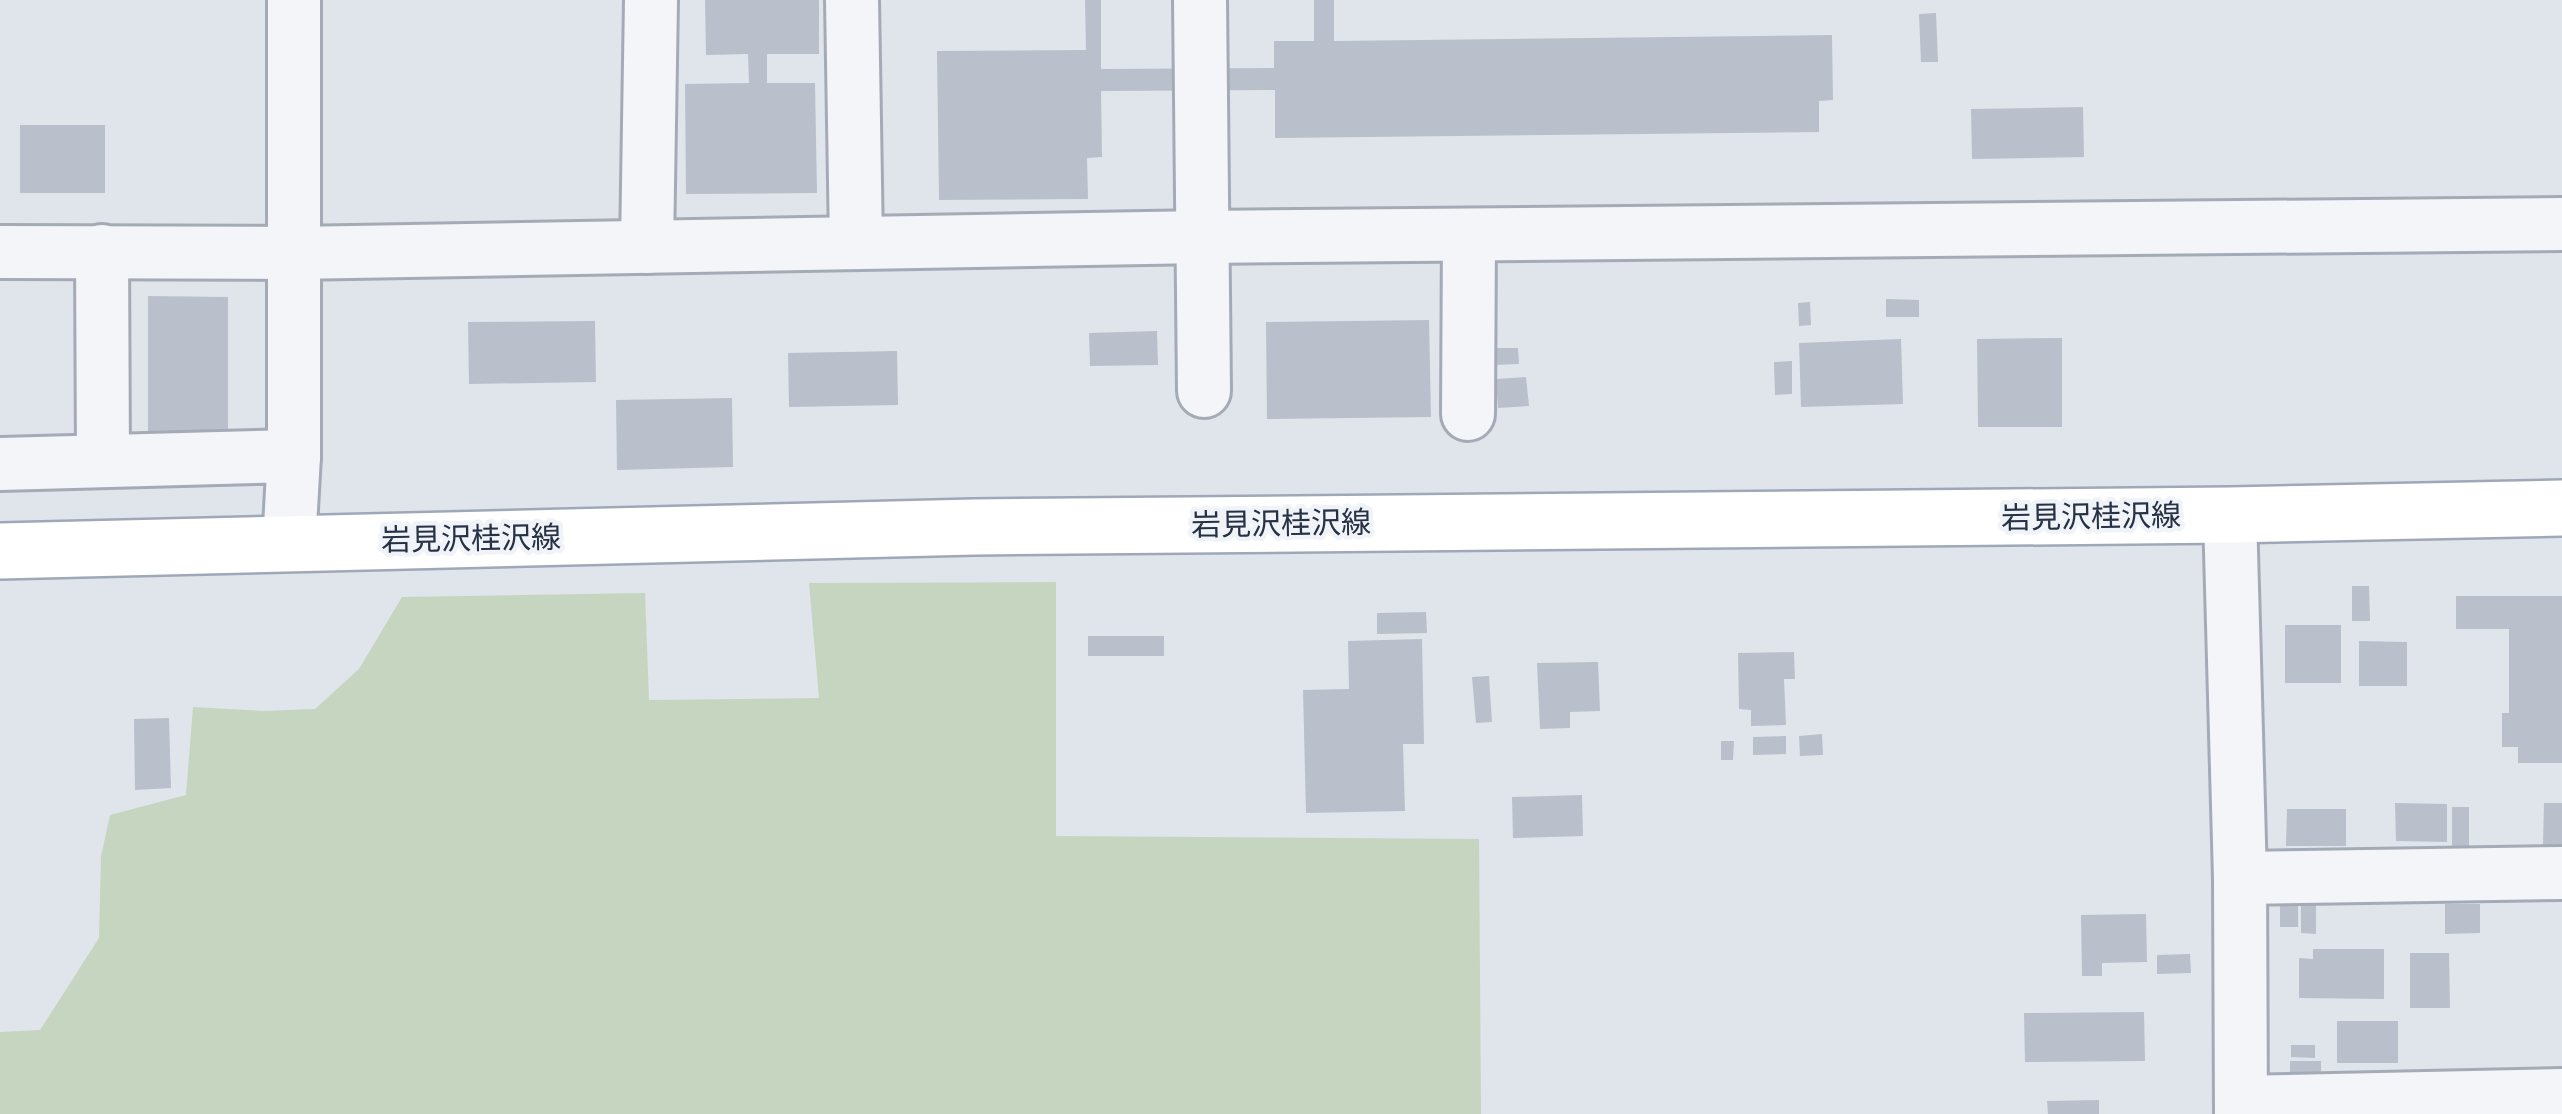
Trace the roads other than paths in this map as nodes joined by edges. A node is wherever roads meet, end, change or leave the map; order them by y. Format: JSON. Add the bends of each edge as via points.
{"nodes":[{"id":1,"x":294,"y":0,"type":"edge"},
{"id":2,"x":651,"y":0,"type":"edge"},
{"id":3,"x":852,"y":0,"type":"edge"},
{"id":4,"x":1200,"y":0,"type":"edge"},
{"id":5,"x":2562,"y":224,"type":"edge"},
{"id":6,"x":1469,"y":235,"type":"junction"},
{"id":7,"x":1204,"y":237,"type":"junction"},
{"id":8,"x":856,"y":243,"type":"junction"},
{"id":9,"x":646,"y":246,"type":"junction"},
{"id":10,"x":0,"y":252,"type":"edge"},
{"id":11,"x":102,"y":252,"type":"junction"},
{"id":12,"x":294,"y":252,"type":"junction"},
{"id":13,"x":1204,"y":390,"type":"dead end"},
{"id":14,"x":1468,"y":414,"type":"dead end"},
{"id":15,"x":294,"y":456,"type":"junction"},
{"id":16,"x":103,"y":462,"type":"junction"},
{"id":17,"x":0,"y":464,"type":"edge"},
{"id":18,"x":2562,"y":508,"type":"edge"},
{"id":19,"x":2230,"y":515,"type":"junction"},
{"id":20,"x":289,"y":544,"type":"junction"},
{"id":21,"x":0,"y":551,"type":"edge"},
{"id":22,"x":2562,"y":874,"type":"edge"},
{"id":23,"x":2240,"y":878,"type":"junction"},
{"id":24,"x":2562,"y":1095,"type":"edge"},
{"id":25,"x":2241,"y":1108,"type":"edge"}],
"edges":[{"from":1,"to":12,"type":"street"},
{"from":2,"to":9,"type":"street"},
{"from":3,"to":8,"type":"street"},
{"from":4,"to":7,"type":"street"},
{"from":5,"to":6,"type":"street"},
{"from":6,"to":7,"type":"street"},
{"from":6,"to":14,"type":"street"},
{"from":7,"to":8,"type":"street"},
{"from":7,"to":13,"type":"street"},
{"from":8,"to":9,"type":"street"},
{"from":9,"to":12,"type":"street"},
{"from":10,"to":11,"type":"street"},
{"from":11,"to":12,"type":"street"},
{"from":11,"to":16,"type":"street"},
{"from":12,"to":15,"type":"street"},
{"from":15,"to":16,"type":"street"},
{"from":15,"to":20,"type":"street"},
{"from":16,"to":17,"type":"street"},
{"from":18,"to":19,"type":"main road","name":"岩見沢桂沢線"},
{"from":19,"to":20,"type":"main road","name":"岩見沢桂沢線","via":[[974,527]]},
{"from":19,"to":23,"type":"street"},
{"from":20,"to":21,"type":"main road","name":"岩見沢桂沢線"},
{"from":22,"to":23,"type":"street"},
{"from":23,"to":25,"type":"street"},
{"from":24,"to":25,"type":"street"}]}
